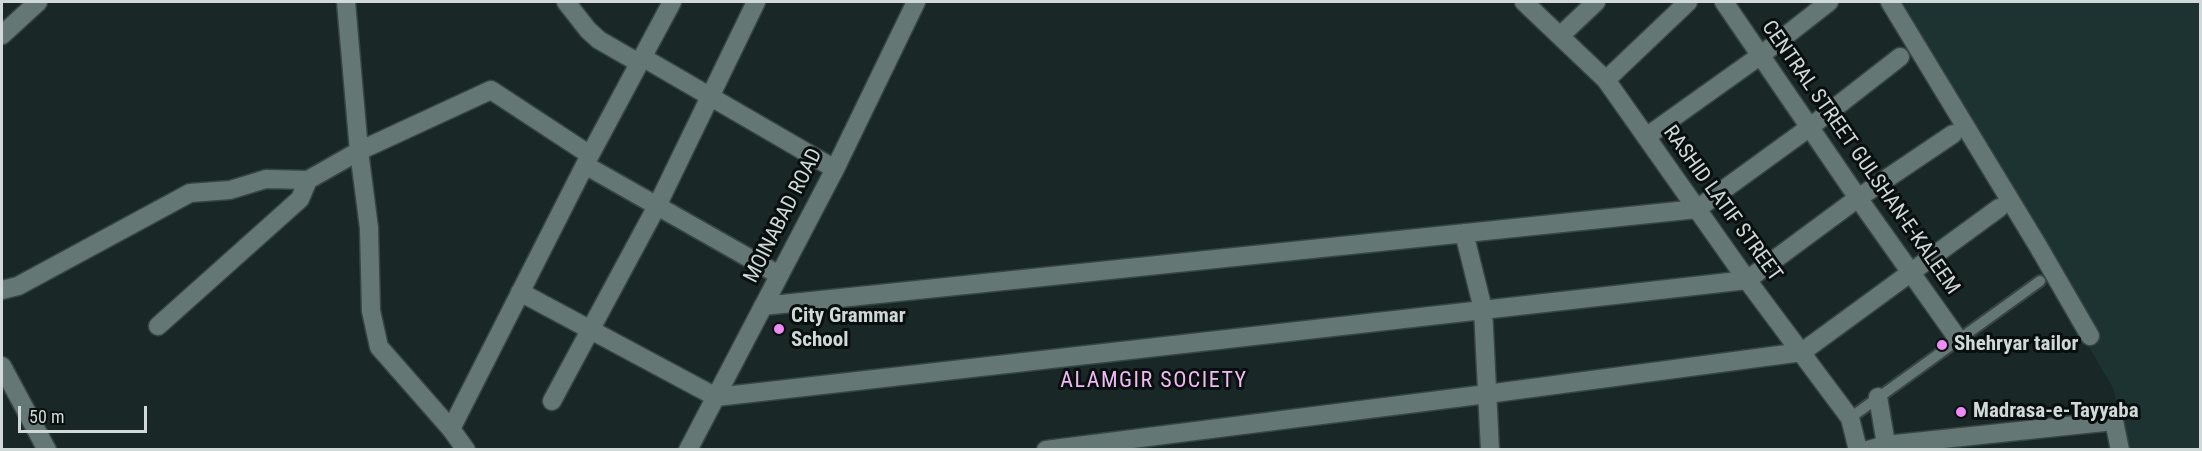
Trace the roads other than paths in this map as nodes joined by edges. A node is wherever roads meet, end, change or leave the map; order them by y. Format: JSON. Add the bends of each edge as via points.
{"nodes":[{"id":1,"x":38,"y":2,"type":"edge"},
{"id":2,"x":346,"y":2,"type":"edge"},
{"id":3,"x":566,"y":2,"type":"edge"},
{"id":4,"x":672,"y":2,"type":"edge"},
{"id":5,"x":756,"y":2,"type":"edge"},
{"id":6,"x":916,"y":2,"type":"edge"},
{"id":7,"x":1524,"y":2,"type":"edge"},
{"id":8,"x":1596,"y":2,"type":"edge"},
{"id":9,"x":1688,"y":2,"type":"edge"},
{"id":10,"x":1724,"y":2,"type":"edge"},
{"id":11,"x":1829,"y":2,"type":"edge"},
{"id":12,"x":1890,"y":2,"type":"edge"},
{"id":13,"x":2,"y":35,"type":"edge"},
{"id":14,"x":1560,"y":36,"type":"junction"},
{"id":15,"x":1761,"y":55,"type":"junction"},
{"id":16,"x":1900,"y":57,"type":"dead end"},
{"id":17,"x":641,"y":60,"type":"junction"},
{"id":18,"x":1606,"y":80,"type":"junction"},
{"id":19,"x":711,"y":95,"type":"junction"},
{"id":20,"x":1810,"y":127,"type":"junction"},
{"id":21,"x":1953,"y":134,"type":"dead end"},
{"id":22,"x":1646,"y":137,"type":"junction"},
{"id":23,"x":359,"y":151,"type":"junction"},
{"id":24,"x":588,"y":160,"type":"junction"},
{"id":25,"x":835,"y":169,"type":"junction"},
{"id":26,"x":308,"y":180,"type":"junction"},
{"id":27,"x":1858,"y":198,"type":"junction"},
{"id":28,"x":657,"y":206,"type":"junction"},
{"id":29,"x":1697,"y":208,"type":"junction"},
{"id":30,"x":1999,"y":208,"type":"dead end"},
{"id":31,"x":1464,"y":233,"type":"junction"},
{"id":32,"x":1910,"y":271,"type":"junction"},
{"id":33,"x":779,"y":275,"type":"junction"},
{"id":34,"x":1748,"y":280,"type":"junction"},
{"id":35,"x":2040,"y":281,"type":"dead end"},
{"id":36,"x":2,"y":290,"type":"edge"},
{"id":37,"x":520,"y":292,"type":"junction"},
{"id":38,"x":763,"y":306,"type":"junction"},
{"id":39,"x":1483,"y":309,"type":"junction"},
{"id":40,"x":158,"y":326,"type":"dead end"},
{"id":41,"x":590,"y":330,"type":"junction"},
{"id":42,"x":2090,"y":336,"type":"dead end"},
{"id":43,"x":1958,"y":339,"type":"junction"},
{"id":44,"x":1802,"y":352,"type":"junction"},
{"id":45,"x":2,"y":366,"type":"edge"},
{"id":46,"x":1487,"y":394,"type":"junction"},
{"id":47,"x":716,"y":397,"type":"junction"},
{"id":48,"x":1878,"y":397,"type":"junction"},
{"id":49,"x":552,"y":401,"type":"dead end"},
{"id":50,"x":1850,"y":418,"type":"junction"},
{"id":51,"x":451,"y":429,"type":"junction"},
{"id":52,"x":1886,"y":447,"type":"edge"},
{"id":53,"x":47,"y":450,"type":"edge"},
{"id":54,"x":466,"y":450,"type":"edge"},
{"id":55,"x":688,"y":450,"type":"edge"},
{"id":56,"x":1046,"y":450,"type":"edge"},
{"id":57,"x":1490,"y":450,"type":"edge"},
{"id":58,"x":1858,"y":450,"type":"edge"},
{"id":59,"x":1868,"y":450,"type":"edge"},
{"id":60,"x":2120,"y":450,"type":"edge"}],
"edges":[{"from":1,"to":13,"type":"street"},
{"from":2,"to":23,"type":"street"},
{"from":3,"to":17,"type":"street","via":[[599,40]]},
{"from":4,"to":17,"type":"street"},
{"from":5,"to":19,"type":"street"},
{"from":6,"to":25,"type":"street","name":"MOINABAD ROAD"},
{"from":7,"to":14,"type":"street","name":"RASHID LATIF STREET"},
{"from":8,"to":14,"type":"street"},
{"from":9,"to":18,"type":"street"},
{"from":10,"to":15,"type":"street","name":"CENTRAL STREET GULSHAN-E-KALEEM"},
{"from":11,"to":15,"type":"street"},
{"from":12,"to":42,"type":"street"},
{"from":14,"to":18,"type":"street","name":"RASHID LATIF STREET"},
{"from":15,"to":20,"type":"street","name":"CENTRAL STREET GULSHAN-E-KALEEM"},
{"from":15,"to":22,"type":"street"},
{"from":16,"to":20,"type":"street"},
{"from":17,"to":19,"type":"street"},
{"from":17,"to":24,"type":"street"},
{"from":18,"to":22,"type":"street","name":"RASHID LATIF STREET"},
{"from":19,"to":25,"type":"street"},
{"from":19,"to":28,"type":"street"},
{"from":20,"to":27,"type":"street","name":"CENTRAL STREET GULSHAN-E-KALEEM"},
{"from":20,"to":29,"type":"street"},
{"from":21,"to":27,"type":"street"},
{"from":22,"to":29,"type":"street","name":"RASHID LATIF STREET"},
{"from":23,"to":24,"type":"street","via":[[491,90]]},
{"from":23,"to":26,"type":"street"},
{"from":23,"to":51,"type":"street","via":[[369,228],[371,311],[379,347]]},
{"from":24,"to":28,"type":"street"},
{"from":24,"to":37,"type":"street"},
{"from":25,"to":33,"type":"street","name":"MOINABAD ROAD"},
{"from":26,"to":36,"type":"street","via":[[266,179],[230,190],[190,193],[18,286]]},
{"from":26,"to":40,"type":"street","via":[[300,199]]},
{"from":27,"to":32,"type":"street","name":"CENTRAL STREET GULSHAN-E-KALEEM"},
{"from":27,"to":34,"type":"street"},
{"from":28,"to":33,"type":"street"},
{"from":28,"to":41,"type":"street"},
{"from":29,"to":31,"type":"street"},
{"from":29,"to":34,"type":"street","name":"RASHID LATIF STREET"},
{"from":30,"to":32,"type":"street"},
{"from":31,"to":38,"type":"street"},
{"from":31,"to":39,"type":"street"},
{"from":32,"to":43,"type":"street","name":"CENTRAL STREET GULSHAN-E-KALEEM"},
{"from":32,"to":44,"type":"street"},
{"from":33,"to":38,"type":"street","name":"MOINABAD ROAD"},
{"from":34,"to":39,"type":"street"},
{"from":34,"to":44,"type":"street","name":"RASHID LATIF STREET"},
{"from":35,"to":43,"type":"lane"},
{"from":37,"to":41,"type":"street"},
{"from":37,"to":51,"type":"street"},
{"from":38,"to":47,"type":"street","name":"MOINABAD ROAD"},
{"from":39,"to":46,"type":"street"},
{"from":39,"to":47,"type":"street"},
{"from":41,"to":47,"type":"street"},
{"from":41,"to":49,"type":"street"},
{"from":43,"to":48,"type":"lane"},
{"from":44,"to":46,"type":"street"},
{"from":44,"to":50,"type":"street","name":"RASHID LATIF STREET"},
{"from":45,"to":53,"type":"street"},
{"from":46,"to":56,"type":"street"},
{"from":46,"to":57,"type":"street"},
{"from":47,"to":55,"type":"street","name":"MOINABAD ROAD"},
{"from":48,"to":50,"type":"lane"},
{"from":48,"to":52,"type":"street"},
{"from":50,"to":58,"type":"street","name":"RASHID LATIF STREET"},
{"from":51,"to":54,"type":"street"},
{"from":52,"to":59,"type":"street"},
{"from":52,"to":60,"type":"street","via":[[2114,422]]}]}
